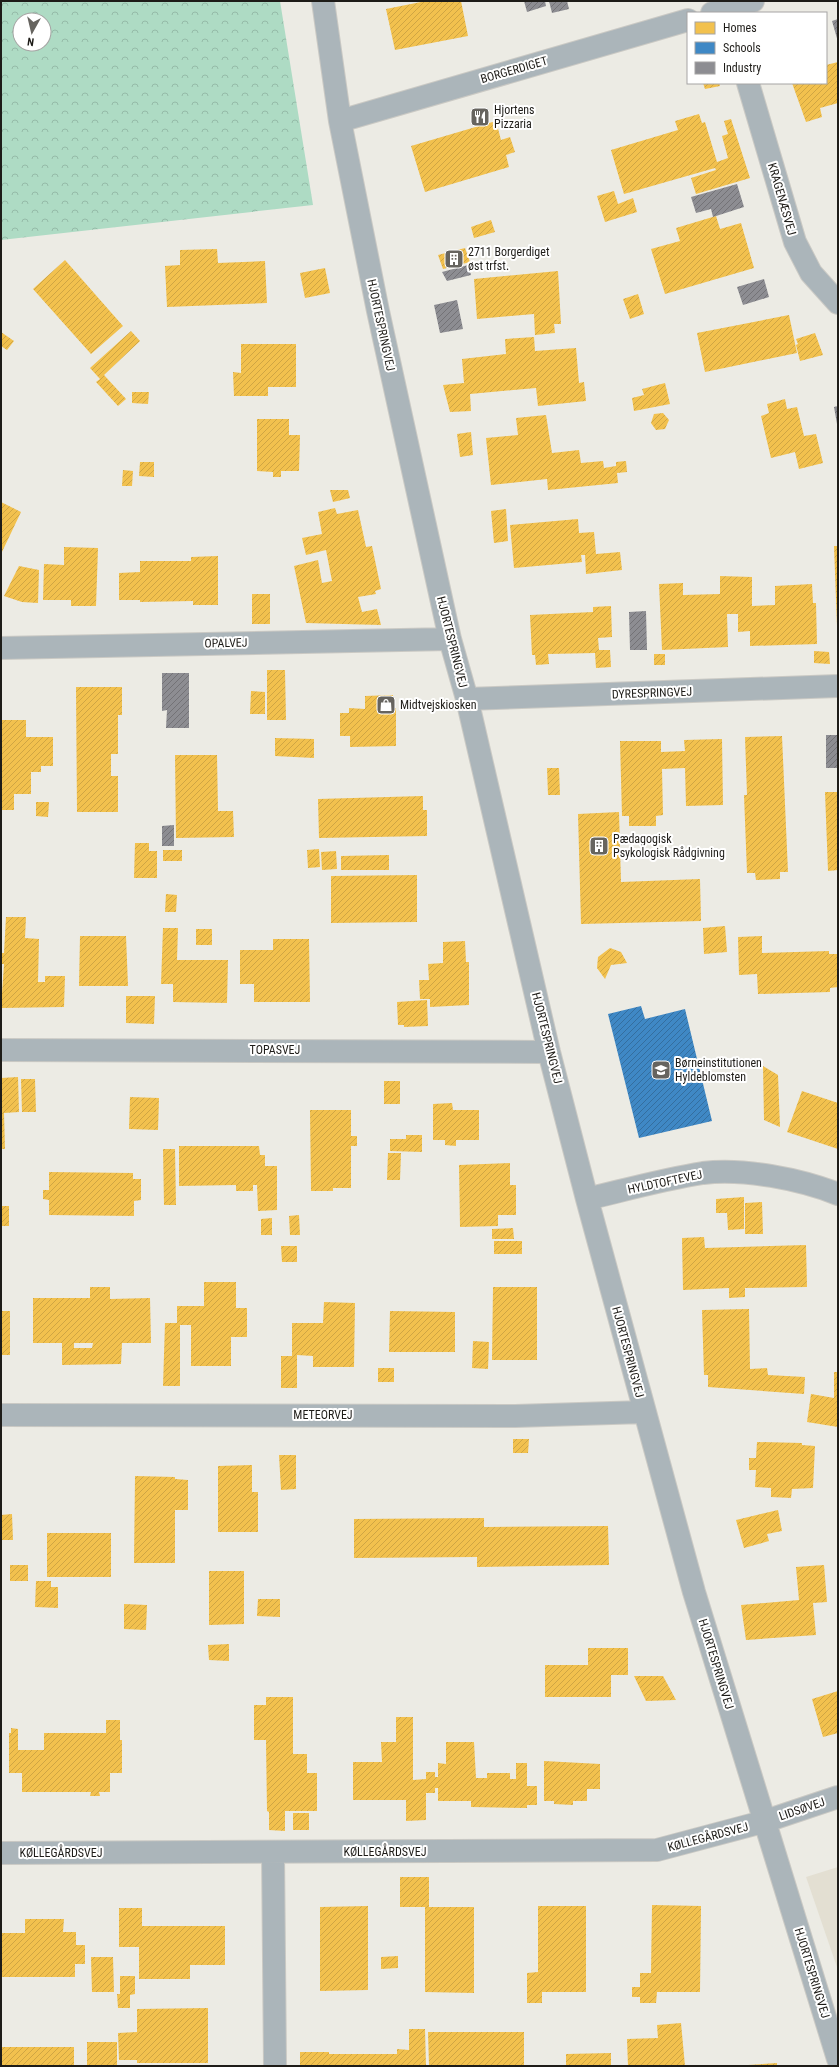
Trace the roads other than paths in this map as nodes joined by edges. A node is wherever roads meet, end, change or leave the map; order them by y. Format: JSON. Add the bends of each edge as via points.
{"nodes":[{"id":1,"x":323,"y":1,"type":"edge"},
{"id":2,"x":753,"y":1,"type":"edge"},
{"id":3,"x":722,"y":12,"type":"edge"},
{"id":4,"x":687,"y":20,"type":"edge"},
{"id":5,"x":748,"y":84,"type":"edge"},
{"id":6,"x":340,"y":121,"type":"junction"},
{"id":7,"x":838,"y":303,"type":"edge"},
{"id":8,"x":450,"y":638,"type":"junction"},
{"id":9,"x":1,"y":648,"type":"edge"},
{"id":10,"x":838,"y":686,"type":"edge"},
{"id":11,"x":467,"y":699,"type":"junction"},
{"id":12,"x":1,"y":1050,"type":"edge"},
{"id":13,"x":550,"y":1052,"type":"junction"},
{"id":14,"x":838,"y":1194,"type":"edge"},
{"id":15,"x":587,"y":1199,"type":"junction"},
{"id":16,"x":644,"y":1412,"type":"junction"},
{"id":17,"x":1,"y":1415,"type":"edge"},
{"id":18,"x":838,"y":1797,"type":"edge"},
{"id":19,"x":766,"y":1821,"type":"junction"},
{"id":20,"x":273,"y":1852,"type":"junction"},
{"id":21,"x":1,"y":1853,"type":"edge"},
{"id":22,"x":838,"y":2059,"type":"edge"},
{"id":23,"x":275,"y":2066,"type":"edge"}],
"edges":[{"from":1,"to":6,"type":"street","name":"HJORTESPRINGVEJ"},
{"from":2,"to":3,"type":"street"},
{"from":4,"to":6,"type":"street","name":"BORGERDIGET"},
{"from":5,"to":7,"type":"street","name":"KRAGENÆSVEJ","via":[[794,242],[811,273]]},
{"from":6,"to":8,"type":"street","name":"HJORTESPRINGVEJ","via":[[378,310]]},
{"from":8,"to":9,"type":"street","name":"OPALVEJ"},
{"from":8,"to":11,"type":"street","name":"HJORTESPRINGVEJ"},
{"from":10,"to":11,"type":"street","name":"DYRESPRINGVEJ"},
{"from":11,"to":13,"type":"street","name":"HJORTESPRINGVEJ"},
{"from":12,"to":13,"type":"street","name":"TOPASVEJ"},
{"from":13,"to":15,"type":"street","name":"HJORTESPRINGVEJ"},
{"from":14,"to":15,"type":"street","name":"HYLDTOFTEVEJ","via":[[811,1183],[753,1174],[704,1173]]},
{"from":15,"to":16,"type":"street","name":"HJORTESPRINGVEJ"},
{"from":16,"to":17,"type":"street","name":"METEORVEJ","via":[[515,1416]]},
{"from":16,"to":19,"type":"street","name":"HJORTESPRINGVEJ","via":[[694,1592]]},
{"from":18,"to":19,"type":"street","name":"LIDSØVEJ"},
{"from":19,"to":20,"type":"street","name":"KØLLEGÅRDSVEJ","via":[[657,1850]]},
{"from":19,"to":22,"type":"street","name":"HJORTESPRINGVEJ"},
{"from":20,"to":21,"type":"street","name":"KØLLEGÅRDSVEJ"},
{"from":20,"to":23,"type":"street"}]}
